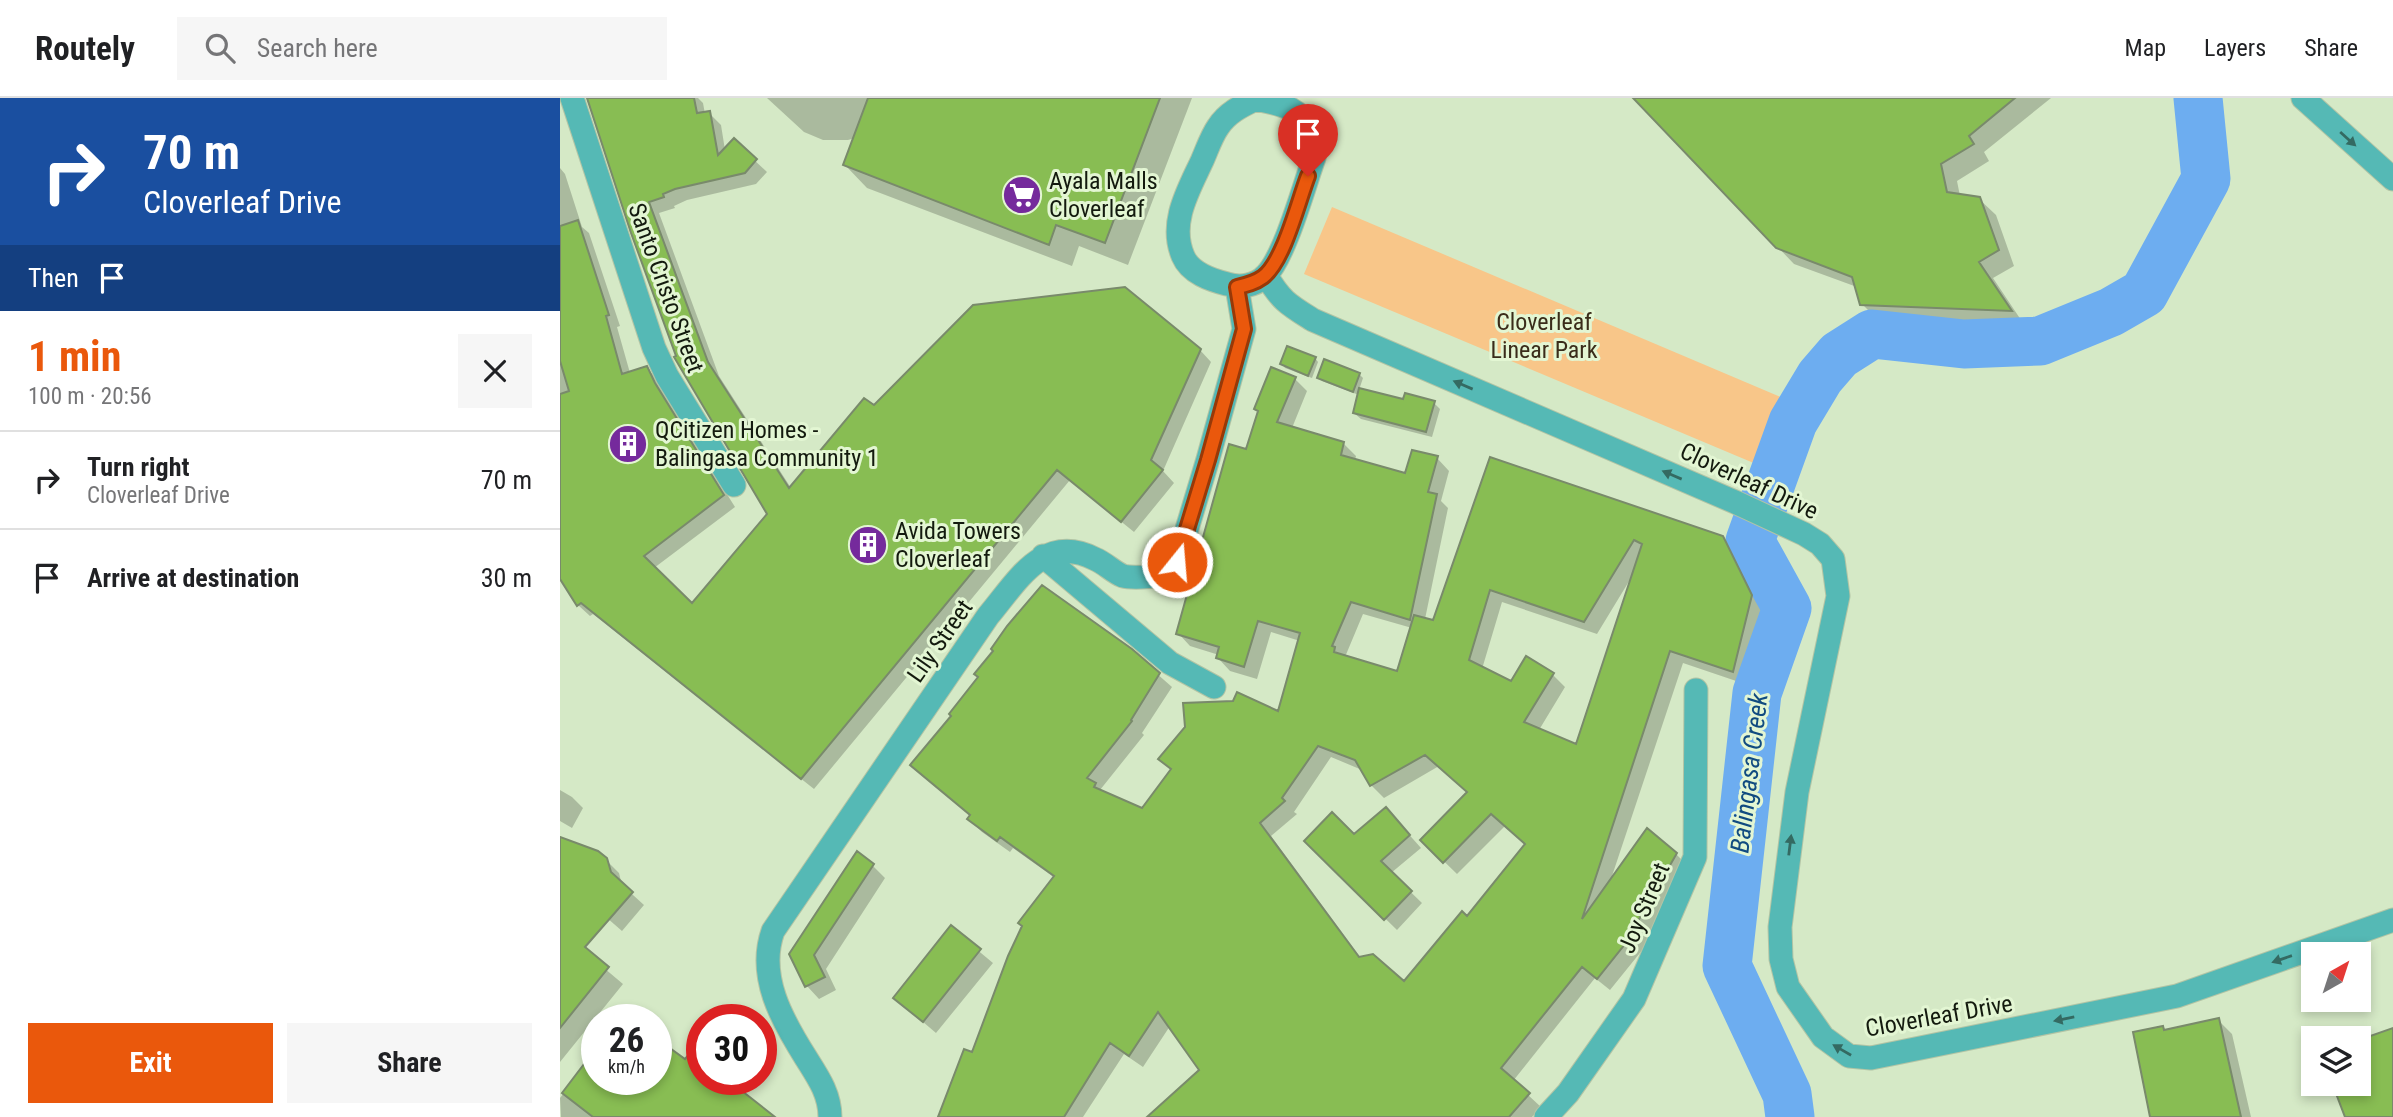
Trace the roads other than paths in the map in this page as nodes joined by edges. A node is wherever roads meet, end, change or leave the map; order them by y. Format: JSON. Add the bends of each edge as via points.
{"nodes":[{"id":1,"x":572,"y":98,"type":"edge"},
{"id":2,"x":2303,"y":98,"type":"edge"},
{"id":3,"x":1285,"y":102,"type":"edge"},
{"id":4,"x":2393,"y":179,"type":"edge"},
{"id":5,"x":1266,"y":275,"type":"junction"},
{"id":6,"x":1237,"y":287,"type":"junction"},
{"id":7,"x":734,"y":485,"type":"dead end"},
{"id":8,"x":1043,"y":556,"type":"junction"},
{"id":9,"x":1214,"y":687,"type":"dead end"},
{"id":10,"x":1696,"y":690,"type":"dead end"},
{"id":11,"x":2393,"y":920,"type":"edge"},
{"id":12,"x":830,"y":1117,"type":"edge"},
{"id":13,"x":1546,"y":1117,"type":"edge"}],
"edges":[{"from":1,"to":7,"type":"street","name":"Santo Cristo Street","via":[[654,348]]},
{"from":2,"to":4,"type":"street","one_way":true},
{"from":3,"to":5,"type":"street","via":[[1303,117],[1317,144],[1280,254]]},
{"from":3,"to":6,"type":"street","via":[[1256,99],[1234,110],[1217,127],[1181,206],[1177,233],[1184,258],[1212,280]]},
{"from":5,"to":6,"type":"street"},
{"from":11,"to":5,"type":"street","name":"Cloverleaf Drive","one_way":true,"via":[[2177,996],[1871,1058],[1849,1056],[1823,1037],[1788,987],[1781,959],[1780,927],[1797,792],[1838,596],[1833,559],[1820,544],[1779,522],[1313,320],[1286,304]]},
{"from":6,"to":8,"type":"street","via":[[1244,329],[1177,562],[1161,576],[1124,576],[1093,557],[1067,551]]},
{"from":8,"to":9,"type":"street","via":[[1170,663]]},
{"from":8,"to":12,"type":"street","name":"Lily Street","via":[[988,616],[773,931],[767,947],[770,982],[790,1033],[822,1084],[830,1102]]},
{"from":10,"to":13,"type":"street","name":"Joy Street","via":[[1695,857],[1634,999]]}]}
